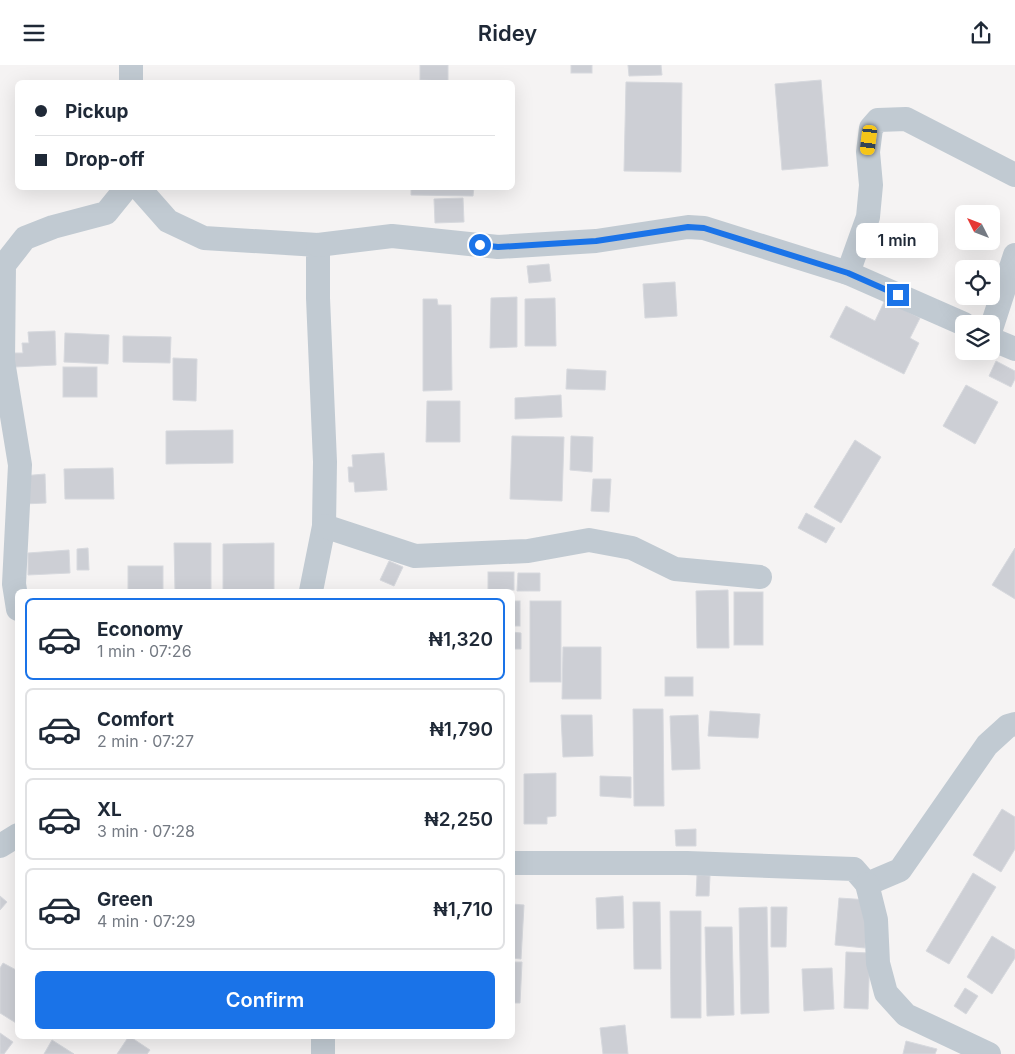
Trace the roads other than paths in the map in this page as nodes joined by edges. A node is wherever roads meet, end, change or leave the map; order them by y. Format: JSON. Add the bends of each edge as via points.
{"nodes":[{"id":1,"x":130,"y":65,"type":"edge"},
{"id":2,"x":131,"y":80,"type":"edge"},
{"id":3,"x":1015,"y":175,"type":"edge"},
{"id":4,"x":125,"y":190,"type":"edge"},
{"id":5,"x":141,"y":190,"type":"edge"},
{"id":6,"x":318,"y":245,"type":"junction"},
{"id":7,"x":7,"y":250,"type":"edge"},
{"id":8,"x":1015,"y":255,"type":"edge"},
{"id":9,"x":848,"y":273,"type":"junction"},
{"id":10,"x":996,"y":315,"type":"edge"},
{"id":11,"x":955,"y":320,"type":"edge"},
{"id":12,"x":1000,"y":343,"type":"edge"},
{"id":13,"x":1015,"y":349,"type":"edge"},
{"id":14,"x":324,"y":526,"type":"junction"},
{"id":15,"x":760,"y":577,"type":"dead end"},
{"id":16,"x":311,"y":589,"type":"edge"},
{"id":17,"x":15,"y":590,"type":"edge"},
{"id":18,"x":1015,"y":724,"type":"edge"},
{"id":19,"x":15,"y":837,"type":"edge"},
{"id":20,"x":0,"y":846,"type":"edge"},
{"id":21,"x":515,"y":863,"type":"edge"},
{"id":22,"x":867,"y":884,"type":"junction"},
{"id":23,"x":322,"y":1039,"type":"edge"},
{"id":24,"x":323,"y":1054,"type":"edge"},
{"id":25,"x":990,"y":1054,"type":"edge"}],
"edges":[{"from":1,"to":2,"type":"street"},
{"from":3,"to":9,"type":"street","via":[[906,119],[878,120],[871,128],[868,152],[868,217]]},
{"from":4,"to":7,"type":"street","via":[[106,213],[53,227],[25,238]]},
{"from":5,"to":6,"type":"street","via":[[168,221],[204,238]]},
{"from":6,"to":9,"type":"street","via":[[392,236],[498,247],[596,241],[688,227],[704,228]]},
{"from":6,"to":14,"type":"street"},
{"from":7,"to":17,"type":"street","via":[[3,361],[20,465]]},
{"from":8,"to":10,"type":"street"},
{"from":9,"to":11,"type":"street"},
{"from":12,"to":13,"type":"street"},
{"from":14,"to":15,"type":"street","via":[[416,556],[528,551],[589,540],[632,547],[675,569]]},
{"from":14,"to":16,"type":"street"},
{"from":18,"to":22,"type":"street","via":[[1008,726],[987,745],[900,870]]},
{"from":19,"to":20,"type":"street"},
{"from":21,"to":22,"type":"street","via":[[687,863],[854,869]]},
{"from":22,"to":25,"type":"street","via":[[876,920],[878,963],[886,993],[906,1015]]},
{"from":23,"to":24,"type":"street"}]}
